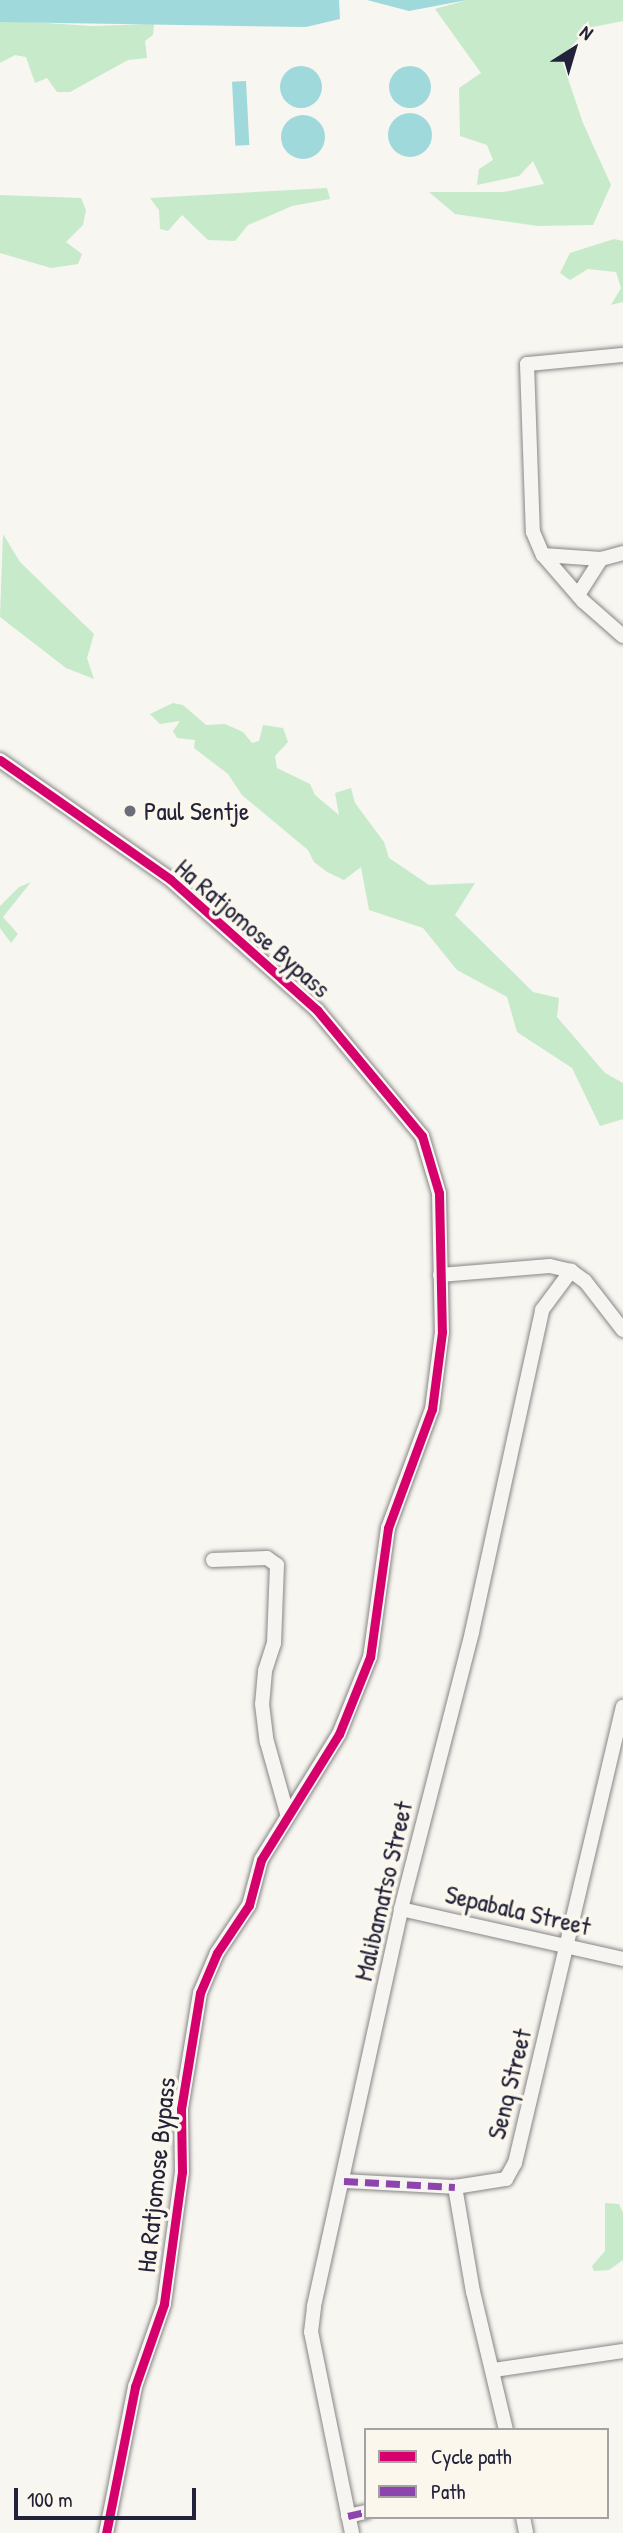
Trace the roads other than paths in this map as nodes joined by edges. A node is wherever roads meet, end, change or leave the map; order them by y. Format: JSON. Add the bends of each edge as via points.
{"nodes":[{"id":1,"x":623,"y":355,"type":"edge"},
{"id":2,"x":623,"y":553,"type":"edge"},
{"id":3,"x":543,"y":555,"type":"junction"},
{"id":4,"x":601,"y":559,"type":"junction"},
{"id":5,"x":578,"y":595,"type":"junction"},
{"id":6,"x":623,"y":636,"type":"edge"},
{"id":7,"x":0,"y":760,"type":"edge"},
{"id":8,"x":571,"y":1271,"type":"junction"},
{"id":9,"x":440,"y":1275,"type":"junction"},
{"id":10,"x":623,"y":1330,"type":"edge"},
{"id":11,"x":213,"y":1560,"type":"dead end"},
{"id":12,"x":623,"y":1707,"type":"edge"},
{"id":13,"x":287,"y":1813,"type":"junction"},
{"id":14,"x":401,"y":1909,"type":"junction"},
{"id":15,"x":566,"y":1947,"type":"junction"},
{"id":16,"x":623,"y":1959,"type":"edge"},
{"id":17,"x":344,"y":2181,"type":"junction"},
{"id":18,"x":456,"y":2187,"type":"junction"},
{"id":19,"x":623,"y":2351,"type":"edge"},
{"id":20,"x":494,"y":2371,"type":"junction"},
{"id":21,"x":506,"y":2428,"type":"edge"},
{"id":22,"x":364,"y":2512,"type":"edge"},
{"id":23,"x":348,"y":2516,"type":"junction"},
{"id":24,"x":106,"y":2533,"type":"edge"},
{"id":25,"x":352,"y":2533,"type":"edge"}],
"edges":[{"from":1,"to":3,"type":"street","via":[[527,364],[533,532]]},
{"from":2,"to":4,"type":"street"},
{"from":3,"to":4,"type":"street"},
{"from":3,"to":5,"type":"street"},
{"from":4,"to":5,"type":"street"},
{"from":5,"to":6,"type":"street"},
{"from":7,"to":9,"type":"street","name":"Ha Ratjomose Bypass","via":[[170,879],[317,1010],[375,1077],[422,1136],[432,1157],[439,1193]]},
{"from":8,"to":9,"type":"street","via":[[550,1266]]},
{"from":8,"to":10,"type":"street","via":[[586,1281]]},
{"from":8,"to":14,"type":"street","name":"Malibamatso Street","via":[[542,1311],[472,1632]]},
{"from":9,"to":13,"type":"street","name":"Ha Ratjomose Bypass","via":[[442,1332],[432,1409],[388,1528],[370,1657],[339,1734],[315,1778]]},
{"from":11,"to":13,"type":"street","via":[[267,1558],[276,1565],[274,1643],[262,1704],[267,1742]]},
{"from":12,"to":15,"type":"street","name":"Senq Street"},
{"from":13,"to":24,"type":"street","name":"Ha Ratjomose Bypass","via":[[261,1860],[249,1905],[217,1953],[200,1993],[181,2109],[182,2172],[164,2304],[135,2386]]},
{"from":14,"to":15,"type":"street","name":"Sepabala Street"},
{"from":14,"to":17,"type":"street","name":"Malibamatso Street"},
{"from":15,"to":16,"type":"street","name":"Sepabala Street"},
{"from":15,"to":18,"type":"street","name":"Senq Street","via":[[515,2163],[506,2179]]},
{"from":17,"to":18,"type":"street"},
{"from":17,"to":23,"type":"street","name":"Malibamatso Street","via":[[312,2332]]},
{"from":18,"to":20,"type":"street","via":[[468,2266]]},
{"from":19,"to":20,"type":"street"},
{"from":20,"to":21,"type":"street"},
{"from":22,"to":23,"type":"street"},
{"from":23,"to":25,"type":"street","name":"Malibamatso Street"}]}
